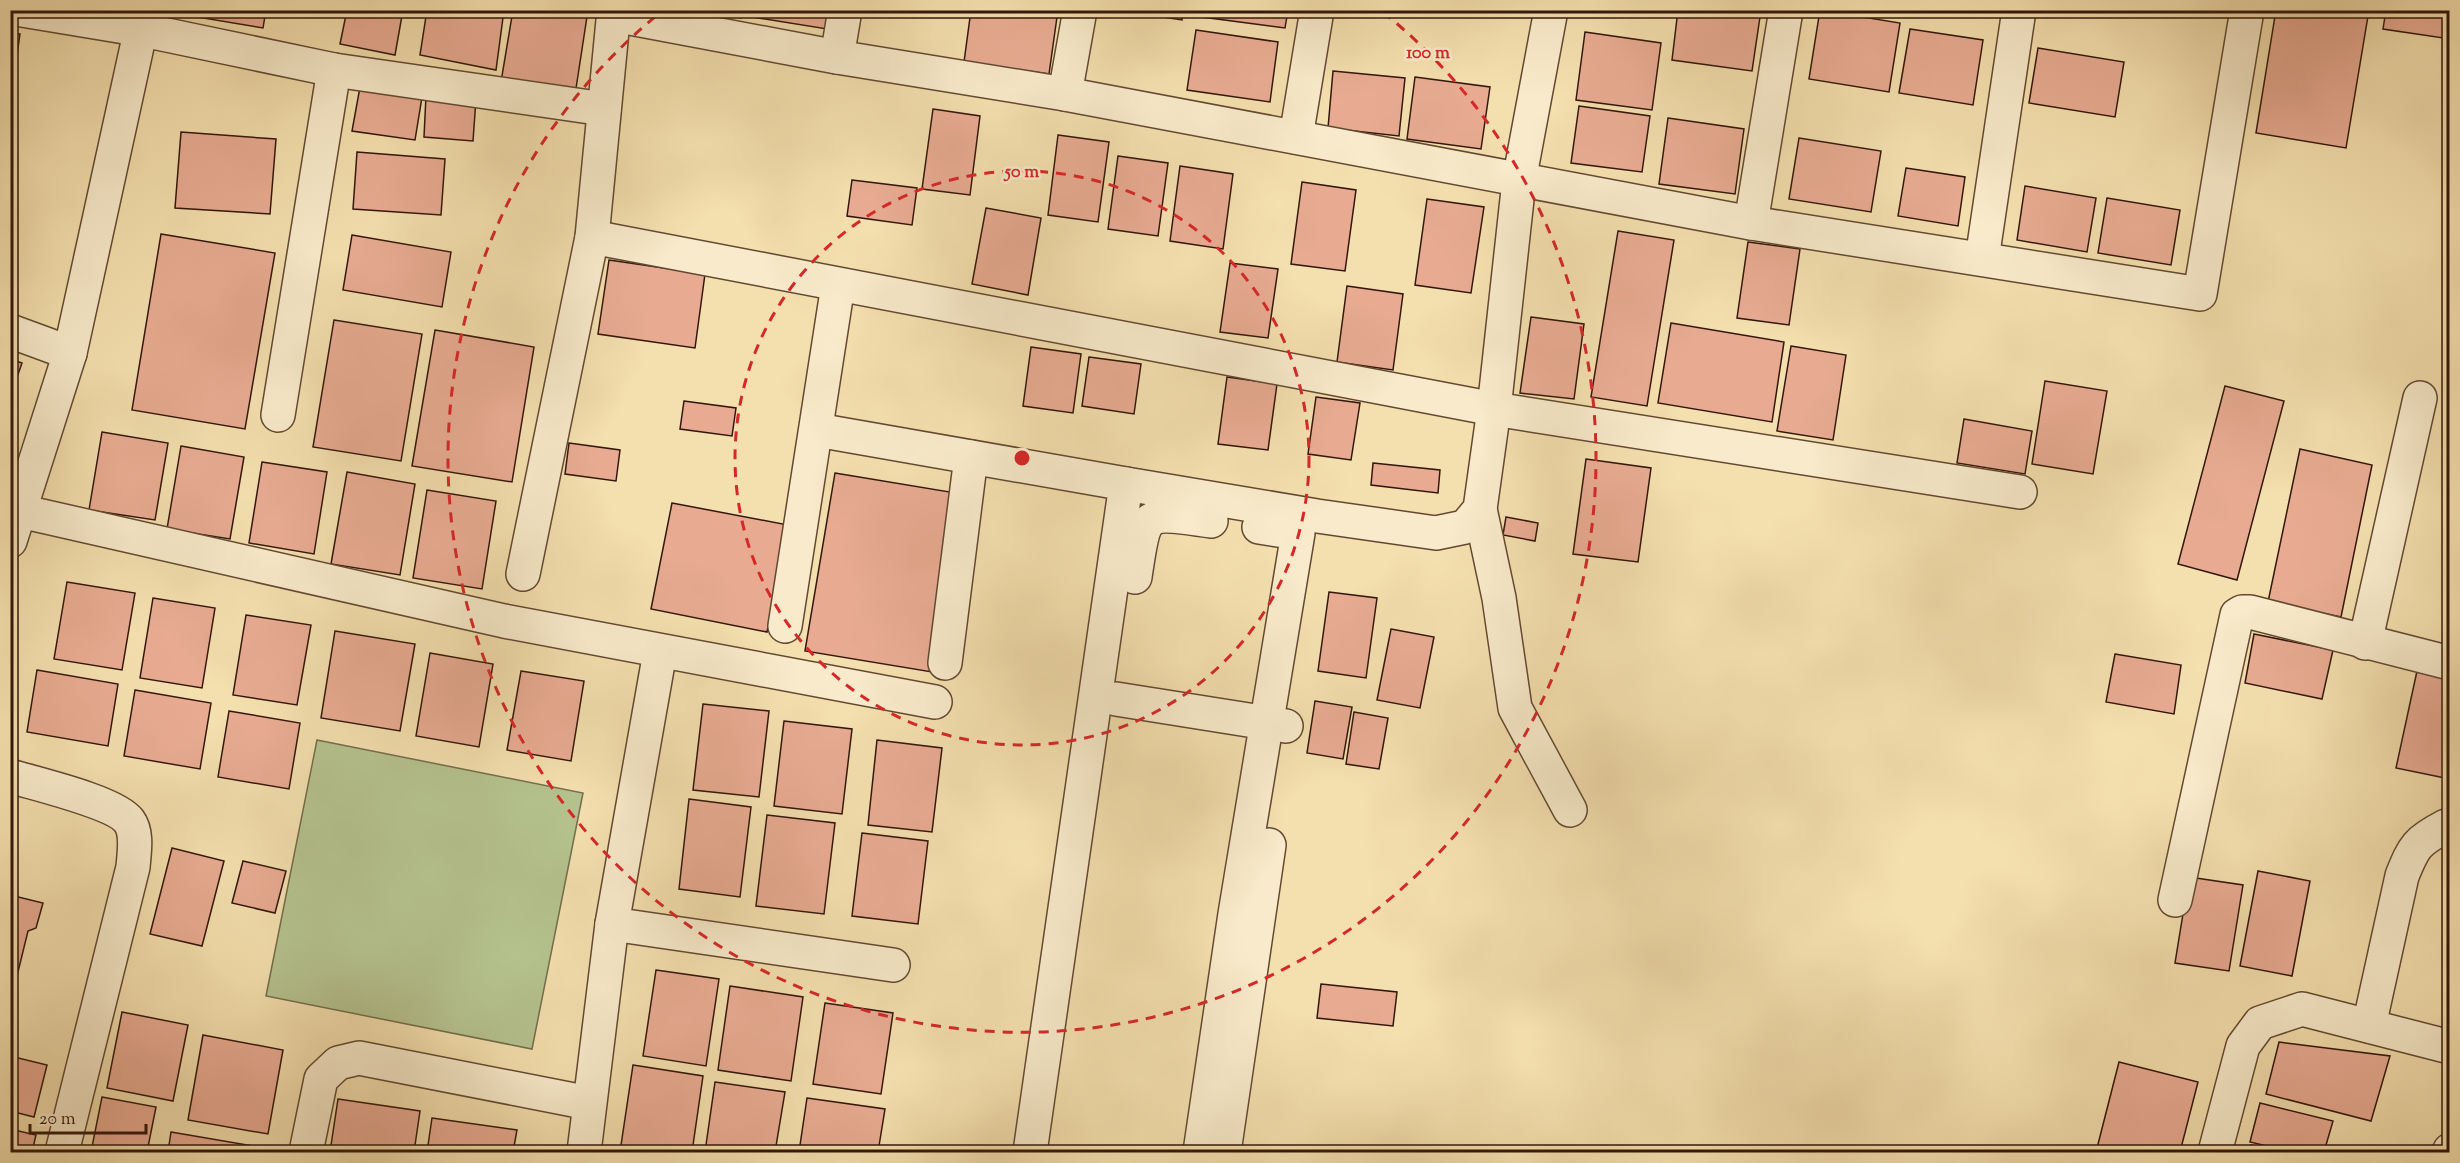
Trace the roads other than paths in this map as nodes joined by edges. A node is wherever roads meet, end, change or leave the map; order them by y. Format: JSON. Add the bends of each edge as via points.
{"nodes":[{"id":1,"x":22,"y":10,"type":"edge"},
{"id":2,"x":845,"y":10,"type":"edge"},
{"id":3,"x":1080,"y":10,"type":"edge"},
{"id":4,"x":1317,"y":10,"type":"edge"},
{"id":5,"x":1551,"y":10,"type":"edge"},
{"id":6,"x":1786,"y":10,"type":"edge"},
{"id":7,"x":2019,"y":10,"type":"edge"},
{"id":8,"x":2247,"y":10,"type":"edge"},
{"id":9,"x":614,"y":13,"type":"edge"},
{"id":10,"x":144,"y":20,"type":"edge"},
{"id":11,"x":837,"y":57,"type":"junction"},
{"id":12,"x":334,"y":70,"type":"junction"},
{"id":13,"x":1065,"y":94,"type":"junction"},
{"id":14,"x":604,"y":109,"type":"junction"},
{"id":15,"x":1296,"y":137,"type":"junction"},
{"id":16,"x":1519,"y":181,"type":"junction"},
{"id":17,"x":1751,"y":223,"type":"junction"},
{"id":18,"x":592,"y":237,"type":"junction"},
{"id":19,"x":1982,"y":259,"type":"junction"},
{"id":20,"x":838,"y":285,"type":"junction"},
{"id":21,"x":10,"y":331,"type":"edge"},
{"id":22,"x":70,"y":353,"type":"junction"},
{"id":23,"x":2420,"y":398,"type":"dead end"},
{"id":24,"x":1494,"y":409,"type":"junction"},
{"id":25,"x":278,"y":415,"type":"dead end"},
{"id":26,"x":817,"y":430,"type":"junction"},
{"id":27,"x":971,"y":457,"type":"junction"},
{"id":28,"x":1126,"y":484,"type":"junction"},
{"id":29,"x":2020,"y":492,"type":"dead end"},
{"id":30,"x":1480,"y":509,"type":"junction"},
{"id":31,"x":15,"y":526,"type":"edge"},
{"id":32,"x":1309,"y":528,"type":"junction"},
{"id":33,"x":523,"y":574,"type":"dead end"},
{"id":34,"x":785,"y":626,"type":"dead end"},
{"id":35,"x":2365,"y":643,"type":"junction"},
{"id":36,"x":660,"y":652,"type":"junction"},
{"id":37,"x":945,"y":663,"type":"dead end"},
{"id":38,"x":2450,"y":663,"type":"edge"},
{"id":39,"x":1116,"y":699,"type":"junction"},
{"id":40,"x":935,"y":702,"type":"dead end"},
{"id":41,"x":1277,"y":724,"type":"junction"},
{"id":42,"x":10,"y":776,"type":"edge"},
{"id":43,"x":1570,"y":810,"type":"dead end"},
{"id":44,"x":2450,"y":827,"type":"edge"},
{"id":45,"x":2175,"y":900,"type":"dead end"},
{"id":46,"x":1247,"y":915,"type":"junction"},
{"id":47,"x":612,"y":924,"type":"junction"},
{"id":48,"x":893,"y":965,"type":"dead end"},
{"id":49,"x":2369,"y":1026,"type":"junction"},
{"id":50,"x":2450,"y":1047,"type":"edge"},
{"id":51,"x":589,"y":1103,"type":"junction"},
{"id":52,"x":62,"y":1152,"type":"edge"},
{"id":53,"x":306,"y":1152,"type":"edge"},
{"id":54,"x":584,"y":1152,"type":"edge"},
{"id":55,"x":1030,"y":1152,"type":"edge"},
{"id":56,"x":1045,"y":1152,"type":"edge"},
{"id":57,"x":1200,"y":1152,"type":"edge"},
{"id":58,"x":1224,"y":1152,"type":"edge"},
{"id":59,"x":2215,"y":1152,"type":"edge"}],
"edges":[{"from":1,"to":10,"type":"street"},
{"from":2,"to":11,"type":"street"},
{"from":3,"to":13,"type":"street"},
{"from":4,"to":15,"type":"street"},
{"from":5,"to":16,"type":"street"},
{"from":6,"to":17,"type":"street"},
{"from":7,"to":19,"type":"street"},
{"from":8,"to":19,"type":"street","via":[[2200,294]]},
{"from":9,"to":11,"type":"street"},
{"from":9,"to":14,"type":"street"},
{"from":10,"to":12,"type":"street"},
{"from":10,"to":22,"type":"street"},
{"from":11,"to":13,"type":"street"},
{"from":12,"to":14,"type":"street"},
{"from":12,"to":25,"type":"street"},
{"from":13,"to":15,"type":"street"},
{"from":14,"to":18,"type":"street"},
{"from":15,"to":16,"type":"street"},
{"from":16,"to":17,"type":"street"},
{"from":16,"to":24,"type":"street"},
{"from":17,"to":19,"type":"street"},
{"from":18,"to":20,"type":"street"},
{"from":18,"to":33,"type":"street"},
{"from":20,"to":24,"type":"street"},
{"from":20,"to":26,"type":"street"},
{"from":21,"to":22,"type":"street"},
{"from":22,"to":31,"type":"street"},
{"from":23,"to":35,"type":"street"},
{"from":24,"to":29,"type":"street"},
{"from":24,"to":30,"type":"street"},
{"from":26,"to":27,"type":"street"},
{"from":26,"to":34,"type":"street"},
{"from":27,"to":28,"type":"street"},
{"from":27,"to":37,"type":"street"},
{"from":28,"to":32,"type":"street"},
{"from":28,"to":55,"type":"street"},
{"from":30,"to":32,"type":"street","via":[[1465,527],[1436,533]]},
{"from":30,"to":43,"type":"street","via":[[1515,708]]},
{"from":31,"to":36,"type":"street"},
{"from":32,"to":39,"type":"street","via":[[1166,514],[1154,517],[1141,536]]},
{"from":32,"to":41,"type":"street"},
{"from":35,"to":38,"type":"street"},
{"from":35,"to":45,"type":"street","via":[[2250,612],[2237,615]]},
{"from":36,"to":40,"type":"street"},
{"from":36,"to":47,"type":"street"},
{"from":39,"to":41,"type":"street"},
{"from":39,"to":56,"type":"street"},
{"from":41,"to":46,"type":"street"},
{"from":42,"to":52,"type":"street","via":[[111,807],[130,821],[135,841],[133,867]]},
{"from":44,"to":49,"type":"street","via":[[2423,838],[2410,856],[2402,876]]},
{"from":46,"to":57,"type":"street"},
{"from":46,"to":58,"type":"street"},
{"from":47,"to":48,"type":"street"},
{"from":47,"to":51,"type":"street"},
{"from":49,"to":50,"type":"street"},
{"from":49,"to":59,"type":"street","via":[[2302,1010],[2260,1023],[2243,1046]]},
{"from":51,"to":53,"type":"street","via":[[359,1058],[338,1063],[321,1079]]},
{"from":51,"to":54,"type":"street"}]}
